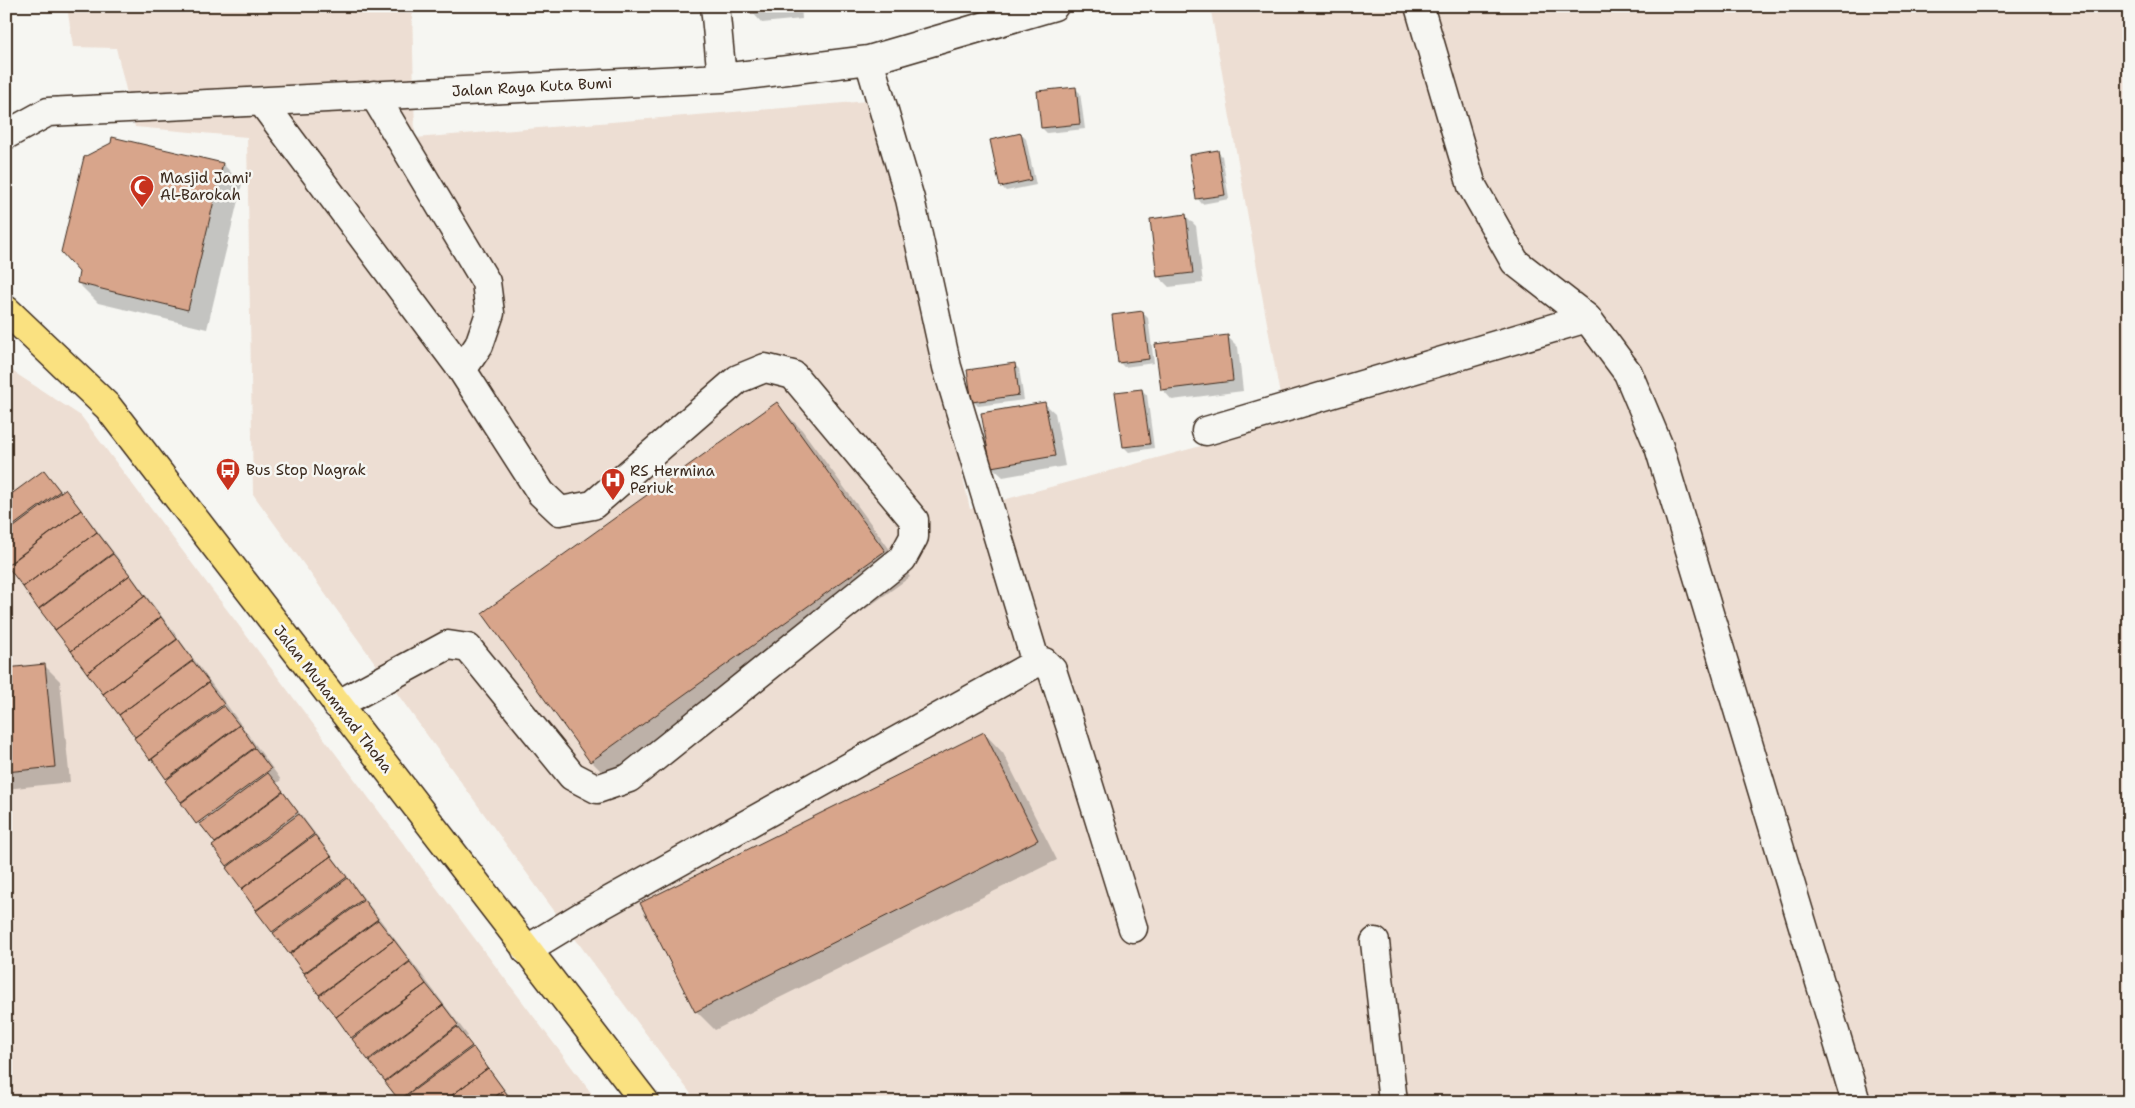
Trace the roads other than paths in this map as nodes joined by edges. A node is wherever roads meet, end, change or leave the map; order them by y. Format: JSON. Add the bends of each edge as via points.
{"nodes":[{"id":1,"x":715,"y":6,"type":"edge"},
{"id":2,"x":1054,"y":6,"type":"edge"},
{"id":3,"x":1419,"y":6,"type":"edge"},
{"id":4,"x":869,"y":60,"type":"junction"},
{"id":5,"x":722,"y":78,"type":"junction"},
{"id":6,"x":374,"y":95,"type":"junction"},
{"id":7,"x":262,"y":102,"type":"junction"},
{"id":8,"x":6,"y":135,"type":"edge"},
{"id":9,"x":6,"y":310,"type":"edge"},
{"id":10,"x":1587,"y":318,"type":"junction"},
{"id":11,"x":462,"y":370,"type":"junction"},
{"id":12,"x":1206,"y":431,"type":"dead end"},
{"id":13,"x":1036,"y":663,"type":"junction"},
{"id":14,"x":337,"y":705,"type":"junction"},
{"id":15,"x":1133,"y":928,"type":"dead end"},
{"id":16,"x":1375,"y":942,"type":"dead end"},
{"id":17,"x":526,"y":950,"type":"junction"},
{"id":18,"x":645,"y":1102,"type":"edge"},
{"id":19,"x":1392,"y":1102,"type":"edge"},
{"id":20,"x":1856,"y":1102,"type":"edge"}],
"edges":[{"from":1,"to":5,"type":"street"},
{"from":2,"to":4,"type":"street","name":"Jalan Raya Kuta Bumi"},
{"from":3,"to":10,"type":"street","via":[[1472,186],[1515,262]]},
{"from":4,"to":5,"type":"street","name":"Jalan Raya Kuta Bumi"},
{"from":4,"to":13,"type":"street","via":[[910,198],[947,367]]},
{"from":5,"to":6,"type":"street","name":"Jalan Raya Kuta Bumi"},
{"from":6,"to":7,"type":"street","name":"Jalan Raya Kuta Bumi"},
{"from":6,"to":11,"type":"street","via":[[486,282],[490,313],[479,345]]},
{"from":7,"to":8,"type":"street","name":"Jalan Raya Kuta Bumi","via":[[48,112]]},
{"from":7,"to":11,"type":"street"},
{"from":9,"to":14,"type":"main road","name":"Jalan Muhammad Thoha","via":[[108,407]]},
{"from":10,"to":12,"type":"street"},
{"from":10,"to":20,"type":"street","via":[[1628,373],[1659,446]]},
{"from":11,"to":14,"type":"street","via":[[541,492],[560,511],[593,505],[738,379],[765,368],[793,375],[914,520],[914,537],[902,559],[629,778],[597,789],[572,776],[468,648],[448,645]]},
{"from":13,"to":15,"type":"street","via":[[1044,662],[1052,670]]},
{"from":13,"to":17,"type":"street"},
{"from":14,"to":17,"type":"main road","name":"Jalan Muhammad Thoha"},
{"from":16,"to":19,"type":"street"},
{"from":17,"to":18,"type":"main road","name":"Jalan Muhammad Thoha"}]}
